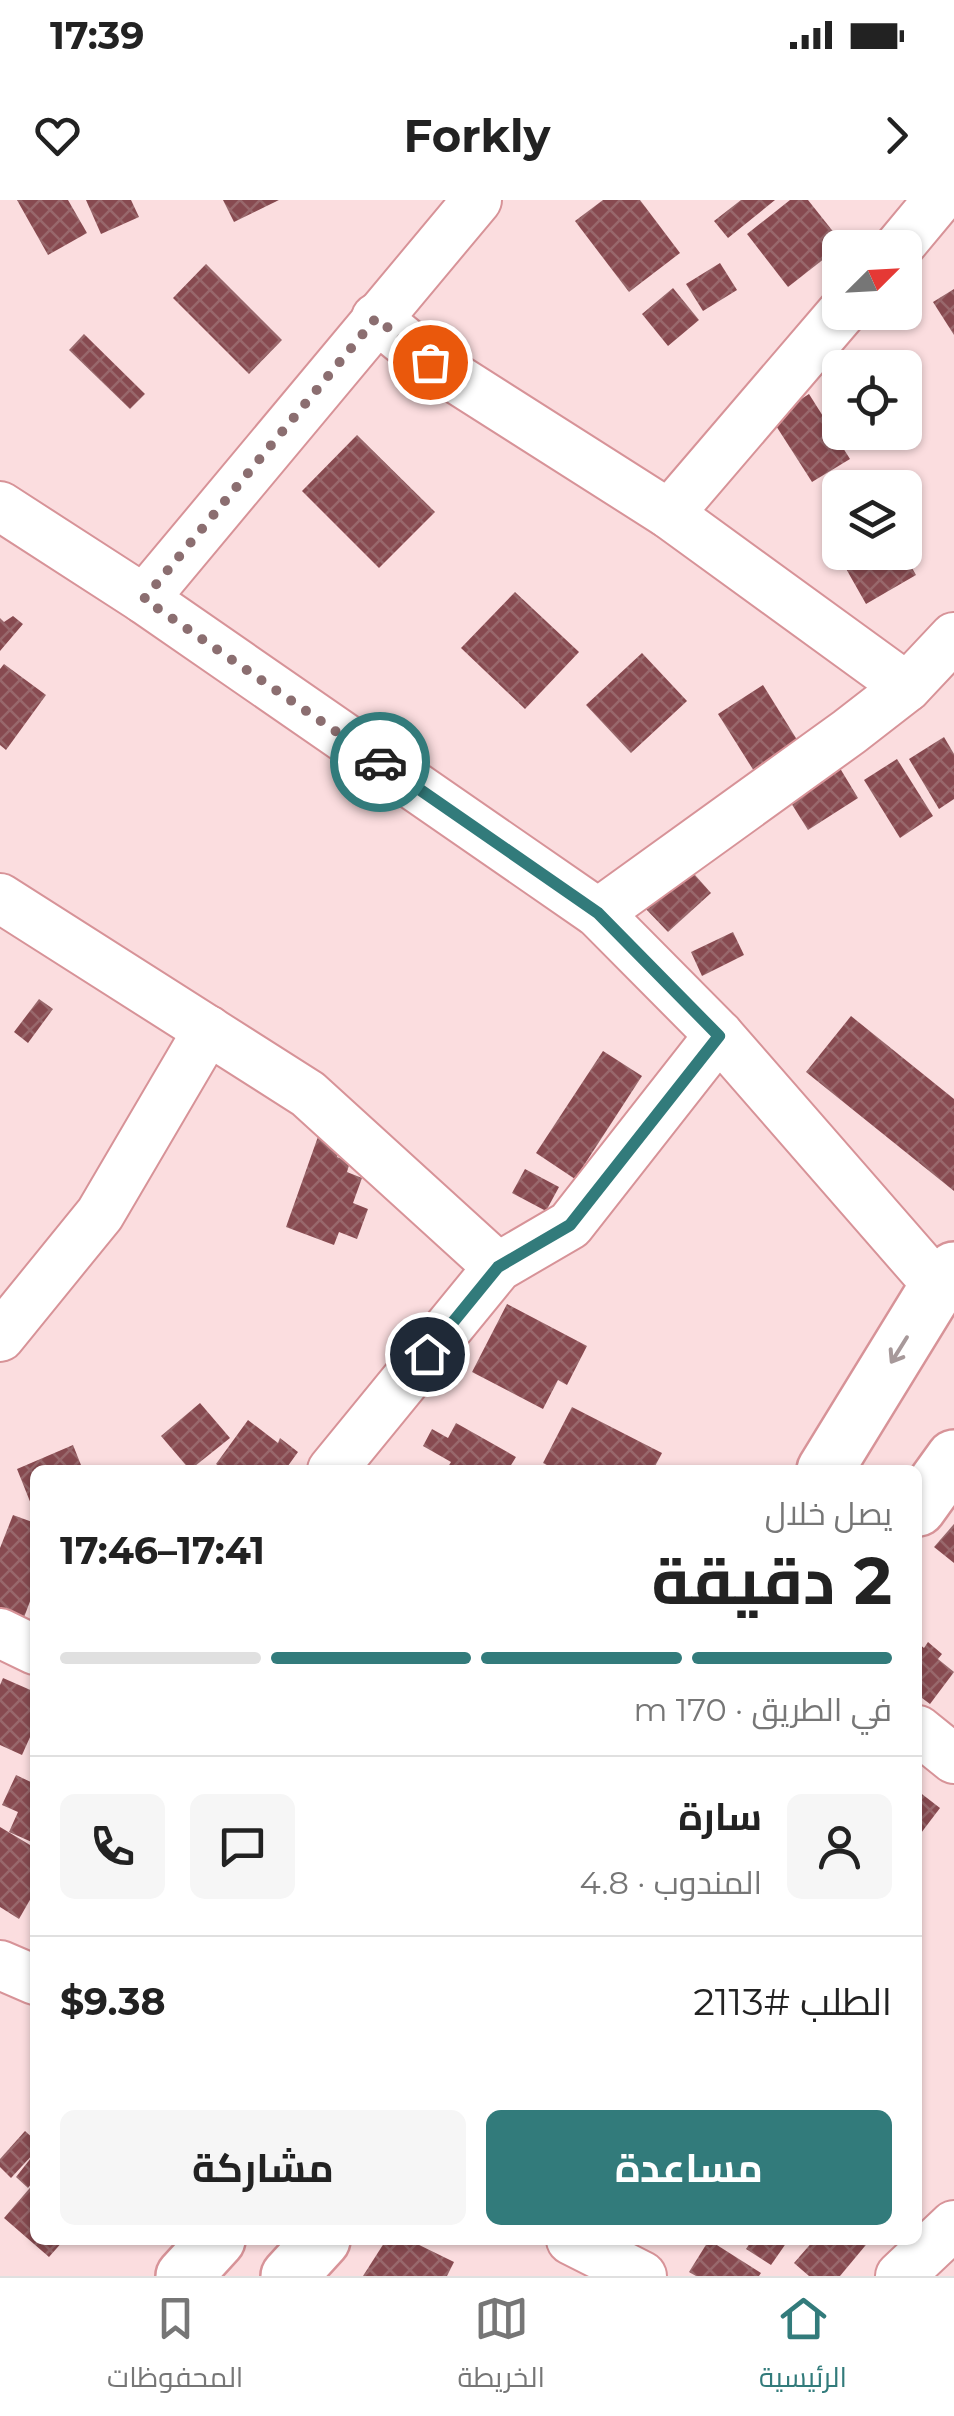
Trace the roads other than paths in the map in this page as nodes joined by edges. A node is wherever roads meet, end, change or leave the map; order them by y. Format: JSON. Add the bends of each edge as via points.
{"nodes":[{"id":1,"x":477,"y":200,"type":"edge"},
{"id":2,"x":938,"y":200,"type":"edge"},
{"id":3,"x":913,"y":230,"type":"edge"},
{"id":4,"x":376,"y":318,"type":"junction"},
{"id":5,"x":827,"y":330,"type":"edge"},
{"id":6,"x":0,"y":506,"type":"edge"},
{"id":7,"x":670,"y":514,"type":"junction"},
{"id":8,"x":144,"y":599,"type":"junction"},
{"id":9,"x":954,"y":638,"type":"edge"},
{"id":10,"x":907,"y":686,"type":"junction"},
{"id":11,"x":0,"y":898,"type":"edge"},
{"id":12,"x":598,"y":913,"type":"junction"},
{"id":13,"x":208,"y":1030,"type":"junction"},
{"id":14,"x":719,"y":1036,"type":"junction"},
{"id":15,"x":498,"y":1267,"type":"junction"},
{"id":16,"x":946,"y":1278,"type":"edge"},
{"id":17,"x":0,"y":1336,"type":"edge"},
{"id":18,"x":954,"y":1458,"type":"edge"},
{"id":19,"x":336,"y":1465,"type":"edge"},
{"id":20,"x":828,"y":1465,"type":"edge"},
{"id":21,"x":922,"y":1502,"type":"edge"},
{"id":22,"x":0,"y":1633,"type":"edge"},
{"id":23,"x":30,"y":1648,"type":"edge"},
{"id":24,"x":922,"y":1733,"type":"edge"},
{"id":25,"x":954,"y":1759,"type":"edge"},
{"id":26,"x":0,"y":1965,"type":"edge"},
{"id":27,"x":30,"y":1978,"type":"edge"},
{"id":28,"x":954,"y":2226,"type":"edge"},
{"id":29,"x":213,"y":2245,"type":"edge"},
{"id":30,"x":317,"y":2245,"type":"edge"},
{"id":31,"x":582,"y":2245,"type":"edge"},
{"id":32,"x":184,"y":2276,"type":"edge"},
{"id":33,"x":288,"y":2276,"type":"edge"},
{"id":34,"x":642,"y":2276,"type":"edge"},
{"id":35,"x":900,"y":2276,"type":"edge"}],
"edges":[{"from":1,"to":4,"type":"street"},
{"from":2,"to":3,"type":"street"},
{"from":4,"to":7,"type":"street","via":[[430,362]]},
{"from":4,"to":8,"type":"street"},
{"from":5,"to":7,"type":"street"},
{"from":6,"to":8,"type":"street"},
{"from":7,"to":10,"type":"street"},
{"from":8,"to":12,"type":"street"},
{"from":9,"to":10,"type":"street"},
{"from":10,"to":12,"type":"street"},
{"from":11,"to":13,"type":"street"},
{"from":12,"to":14,"type":"street"},
{"from":13,"to":15,"type":"street","via":[[308,1094]]},
{"from":13,"to":17,"type":"street","via":[[100,1214]]},
{"from":14,"to":15,"type":"street","via":[[570,1225]]},
{"from":14,"to":16,"type":"street"},
{"from":15,"to":19,"type":"street"},
{"from":16,"to":20,"type":"main road","one_way":true},
{"from":18,"to":21,"type":"main road"},
{"from":22,"to":23,"type":"street"},
{"from":24,"to":25,"type":"street"},
{"from":26,"to":27,"type":"street"},
{"from":28,"to":35,"type":"street"},
{"from":29,"to":32,"type":"main road"},
{"from":30,"to":33,"type":"main road"},
{"from":31,"to":34,"type":"street"}]}
